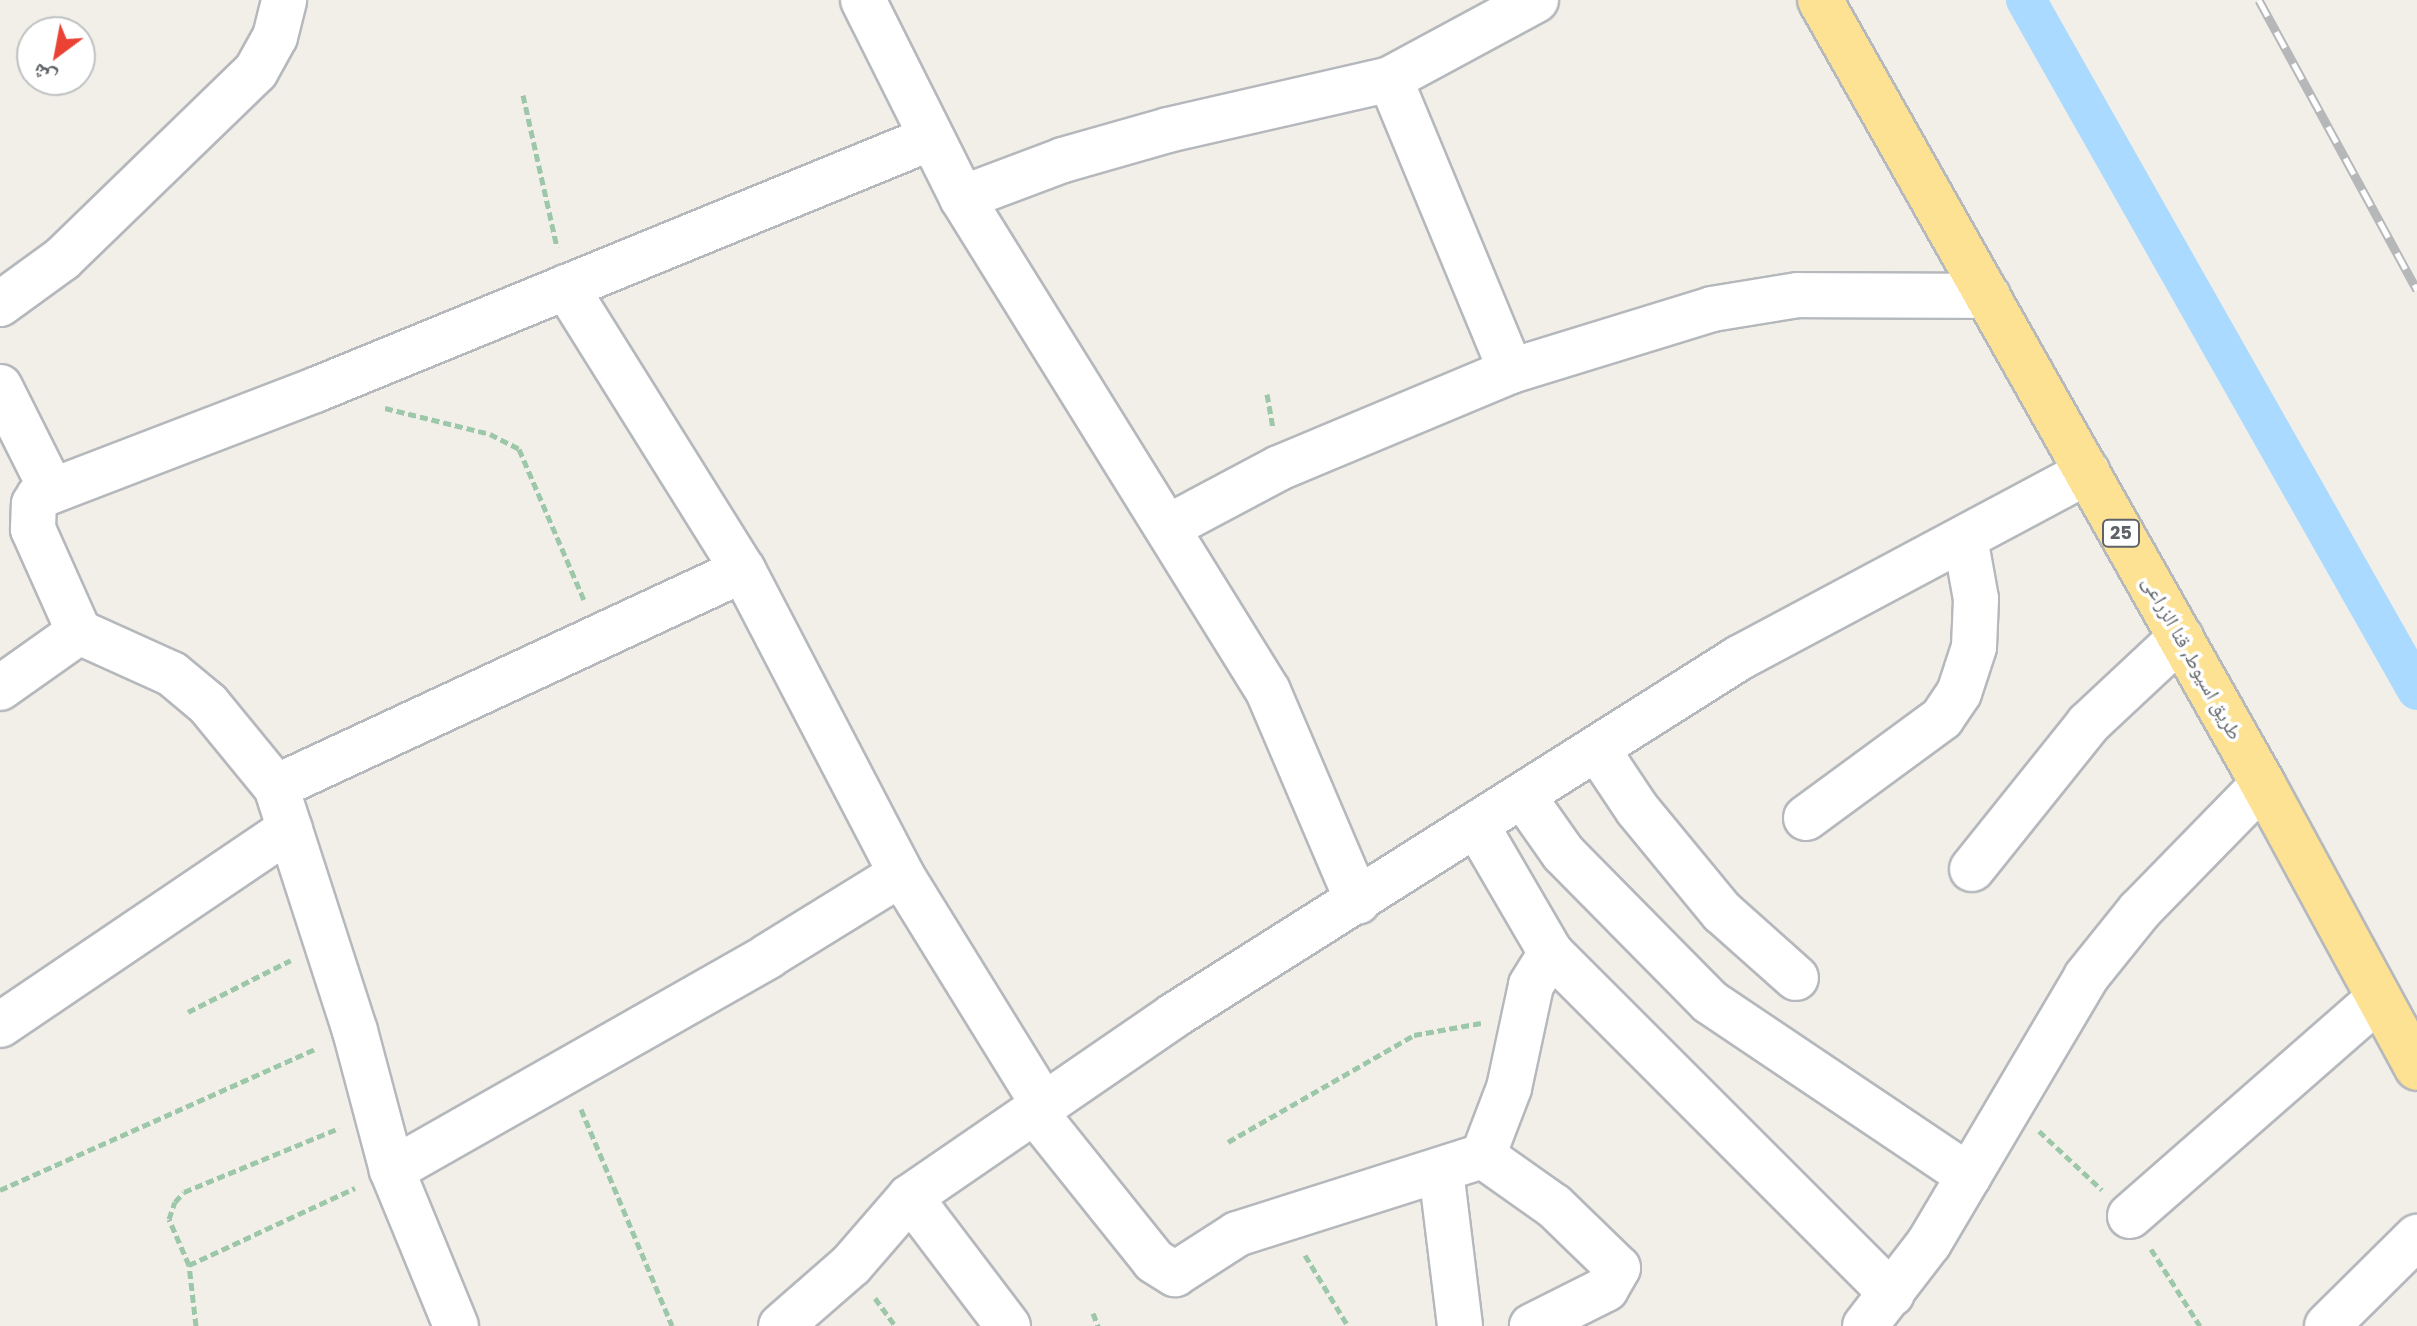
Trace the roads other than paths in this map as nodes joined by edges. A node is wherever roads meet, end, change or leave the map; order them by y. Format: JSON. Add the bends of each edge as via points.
{"nodes":[{"id":1,"x":284,"y":0,"type":"edge"},
{"id":2,"x":863,"y":0,"type":"edge"},
{"id":3,"x":1536,"y":0,"type":"edge"},
{"id":4,"x":1820,"y":0,"type":"edge"},
{"id":5,"x":1390,"y":79,"type":"junction"},
{"id":6,"x":931,"y":138,"type":"junction"},
{"id":7,"x":962,"y":198,"type":"junction"},
{"id":8,"x":566,"y":287,"type":"junction"},
{"id":9,"x":1988,"y":296,"type":"junction"},
{"id":10,"x":0,"y":304,"type":"edge"},
{"id":11,"x":1511,"y":371,"type":"junction"},
{"id":12,"x":0,"y":387,"type":"edge"},
{"id":13,"x":2087,"y":472,"type":"junction"},
{"id":14,"x":52,"y":491,"type":"junction"},
{"id":15,"x":1170,"y":526,"type":"junction"},
{"id":16,"x":1965,"y":538,"type":"junction"},
{"id":17,"x":743,"y":570,"type":"junction"},
{"id":18,"x":79,"y":632,"type":"junction"},
{"id":19,"x":2181,"y":637,"type":"junction"},
{"id":20,"x":0,"y":688,"type":"edge"},
{"id":21,"x":1597,"y":749,"type":"junction"},
{"id":22,"x":2263,"y":784,"type":"junction"},
{"id":23,"x":276,"y":787,"type":"junction"},
{"id":24,"x":1523,"y":796,"type":"junction"},
{"id":25,"x":1806,"y":818,"type":"dead end"},
{"id":26,"x":1477,"y":826,"type":"junction"},
{"id":27,"x":290,"y":829,"type":"junction"},
{"id":28,"x":1972,"y":869,"type":"dead end"},
{"id":29,"x":901,"y":874,"type":"junction"},
{"id":30,"x":1358,"y":902,"type":"junction"},
{"id":31,"x":1551,"y":953,"type":"junction"},
{"id":32,"x":1796,"y":978,"type":"dead end"},
{"id":33,"x":2378,"y":999,"type":"junction"},
{"id":34,"x":0,"y":1025,"type":"edge"},
{"id":35,"x":2417,"y":1068,"type":"edge"},
{"id":36,"x":1039,"y":1108,"type":"junction"},
{"id":37,"x":1483,"y":1156,"type":"junction"},
{"id":38,"x":392,"y":1170,"type":"junction"},
{"id":39,"x":1441,"y":1171,"type":"junction"},
{"id":40,"x":1969,"y":1176,"type":"junction"},
{"id":41,"x":910,"y":1197,"type":"junction"},
{"id":42,"x":2130,"y":1216,"type":"road end"},
{"id":43,"x":2417,"y":1237,"type":"edge"},
{"id":44,"x":1879,"y":1310,"type":"edge"},
{"id":45,"x":456,"y":1326,"type":"edge"},
{"id":46,"x":781,"y":1326,"type":"edge"},
{"id":47,"x":1008,"y":1326,"type":"edge"},
{"id":48,"x":1460,"y":1326,"type":"edge"},
{"id":49,"x":1532,"y":1326,"type":"edge"},
{"id":50,"x":2327,"y":1326,"type":"edge"}],
"edges":[{"from":1,"to":10,"type":"street","via":[[275,37],[256,71],[62,259]]},
{"from":2,"to":6,"type":"street"},
{"from":3,"to":5,"type":"street"},
{"from":4,"to":9,"type":"highway","name":"طريق اسيوط, قنا الزراعى","number":"25"},
{"from":5,"to":7,"type":"street","via":[[1168,130],[1063,160]]},
{"from":5,"to":11,"type":"street"},
{"from":6,"to":7,"type":"street"},
{"from":6,"to":8,"type":"street"},
{"from":7,"to":15,"type":"street"},
{"from":8,"to":14,"type":"street"},
{"from":8,"to":17,"type":"street"},
{"from":9,"to":11,"type":"street","via":[[1798,295],[1712,309]]},
{"from":9,"to":13,"type":"highway","name":"طريق اسيوط, قنا الزراعى","number":"25"},
{"from":11,"to":15,"type":"street","via":[[1279,468]]},
{"from":12,"to":14,"type":"street"},
{"from":13,"to":16,"type":"street"},
{"from":13,"to":19,"type":"highway","name":"طريق اسيوط, قنا الزراعى","number":"25"},
{"from":14,"to":18,"type":"street","via":[[34,504],[33,529]]},
{"from":15,"to":30,"type":"street","via":[[1268,691]]},
{"from":16,"to":21,"type":"street","via":[[1739,658]]},
{"from":16,"to":25,"type":"street","via":[[1976,599],[1974,647],[1959,693],[1942,718]]},
{"from":17,"to":23,"type":"street"},
{"from":17,"to":29,"type":"street"},
{"from":18,"to":20,"type":"street"},
{"from":18,"to":23,"type":"street","via":[[172,674],[208,704]]},
{"from":19,"to":22,"type":"highway","name":"طريق اسيوط, قنا الزراعى","number":"25"},
{"from":19,"to":28,"type":"street","via":[[2088,724]]},
{"from":21,"to":24,"type":"street"},
{"from":21,"to":32,"type":"street","via":[[1637,809],[1722,912]]},
{"from":22,"to":33,"type":"highway","name":"طريق اسيوط, قنا الزراعى","number":"25"},
{"from":22,"to":40,"type":"street","via":[[2139,911],[2086,977]]},
{"from":23,"to":27,"type":"street"},
{"from":24,"to":26,"type":"street"},
{"from":24,"to":40,"type":"street","via":[[1563,853],[1710,1002]]},
{"from":26,"to":30,"type":"street"},
{"from":26,"to":31,"type":"street"},
{"from":27,"to":34,"type":"street"},
{"from":27,"to":38,"type":"street","via":[[355,1031]]},
{"from":29,"to":36,"type":"street"},
{"from":29,"to":38,"type":"street"},
{"from":30,"to":36,"type":"street","via":[[1173,1016]]},
{"from":31,"to":37,"type":"street","via":[[1531,985],[1509,1088]]},
{"from":31,"to":44,"type":"street"},
{"from":33,"to":35,"type":"highway","name":"طريق اسيوط, قنا الزراعى","number":"25"},
{"from":33,"to":42,"type":"street"},
{"from":36,"to":39,"type":"street","via":[[1154,1261],[1170,1273],[1180,1272],[1237,1234],[1282,1217]]},
{"from":36,"to":41,"type":"street"},
{"from":37,"to":39,"type":"street"},
{"from":37,"to":49,"type":"street","via":[[1554,1206],[1618,1268],[1606,1289]]},
{"from":38,"to":45,"type":"street"},
{"from":39,"to":48,"type":"street"},
{"from":40,"to":44,"type":"street"},
{"from":41,"to":46,"type":"street","via":[[851,1265]]},
{"from":41,"to":47,"type":"street"},
{"from":43,"to":50,"type":"street"}]}
